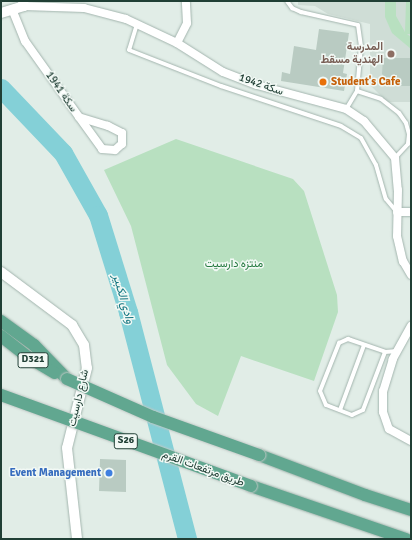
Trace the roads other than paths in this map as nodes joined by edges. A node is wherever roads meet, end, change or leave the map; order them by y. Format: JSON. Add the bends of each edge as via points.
{"nodes":[{"id":1,"x":186,"y":1,"type":"edge"},
{"id":2,"x":287,"y":1,"type":"edge"},
{"id":3,"x":23,"y":3,"type":"edge"},
{"id":4,"x":83,"y":5,"type":"edge"},
{"id":5,"x":12,"y":9,"type":"junction"},
{"id":6,"x":1,"y":13,"type":"edge"},
{"id":7,"x":137,"y":23,"type":"junction"},
{"id":8,"x":177,"y":43,"type":"junction"},
{"id":9,"x":357,"y":90,"type":"junction"},
{"id":10,"x":346,"y":109,"type":"junction"},
{"id":11,"x":79,"y":117,"type":"junction"},
{"id":12,"x":395,"y":158,"type":"junction"},
{"id":13,"x":397,"y":212,"type":"junction"},
{"id":14,"x":411,"y":212,"type":"edge"},
{"id":15,"x":1,"y":272,"type":"edge"},
{"id":16,"x":411,"y":275,"type":"edge"},
{"id":17,"x":1,"y":321,"type":"edge"},
{"id":18,"x":411,"y":326,"type":"edge"},
{"id":19,"x":1,"y":336,"type":"edge"},
{"id":20,"x":364,"y":345,"type":"junction"},
{"id":21,"x":397,"y":351,"type":"junction"},
{"id":22,"x":385,"y":352,"type":"junction"},
{"id":23,"x":67,"y":379,"type":"junction"},
{"id":24,"x":1,"y":395,"type":"edge"},
{"id":25,"x":340,"y":410,"type":"junction"},
{"id":26,"x":411,"y":441,"type":"edge"},
{"id":27,"x":411,"y":510,"type":"edge"},
{"id":28,"x":77,"y":539,"type":"edge"},
{"id":29,"x":406,"y":539,"type":"edge"}],
"edges":[{"from":1,"to":8,"type":"street","via":[[187,23]]},
{"from":2,"to":9,"type":"lane","via":[[292,8],[301,12],[358,25],[361,46]]},
{"from":3,"to":4,"type":"street","name":"سكة 1942"},
{"from":3,"to":5,"type":"street","name":"سكة 1942"},
{"from":4,"to":7,"type":"street","name":"سكة 1942"},
{"from":5,"to":6,"type":"street","name":"سكة 1942"},
{"from":5,"to":11,"type":"street","name":"سكة 1941","via":[[25,41]]},
{"from":7,"to":8,"type":"street","name":"سكة 1942"},
{"from":7,"to":13,"type":"lane","via":[[129,50],[221,86],[341,126],[361,138],[376,165],[386,198]]},
{"from":8,"to":10,"type":"street","name":"سكة 1942","via":[[223,72],[257,85]]},
{"from":9,"to":10,"type":"lane"},
{"from":9,"to":12,"type":"lane","via":[[381,100],[399,113],[406,123],[408,144]]},
{"from":10,"to":12,"type":"street","name":"سكة 1942","via":[[377,133]]},
{"from":11,"to":11,"type":"street","name":"سكة 1941","via":[[102,149],[116,150],[122,144],[122,133]]},
{"from":12,"to":13,"type":"street"},
{"from":13,"to":14,"type":"street"},
{"from":13,"to":16,"type":"street","via":[[397,236],[403,261]]},
{"from":15,"to":28,"type":"street","name":"شارع دارسيت","via":[[72,325],[84,345],[87,368],[67,448]]},
{"from":17,"to":23,"type":"main road","via":[[34,345]]},
{"from":18,"to":21,"type":"street"},
{"from":19,"to":23,"type":"main road","number":"D321","via":[[28,357]]},
{"from":20,"to":22,"type":"lane"},
{"from":20,"to":25,"type":"lane"},
{"from":20,"to":25,"type":"lane","via":[[348,339],[339,343],[320,391],[326,405]]},
{"from":21,"to":22,"type":"lane"},
{"from":21,"to":26,"type":"street","via":[[383,391],[383,412],[389,429]]},
{"from":22,"to":25,"type":"lane","via":[[363,410],[352,415]]},
{"from":23,"to":27,"type":"main road","bridge":true,"via":[[152,416]]},
{"from":24,"to":29,"type":"main road","name":"طريق مرتفعات القرم","number":"S26","bridge":true}]}
